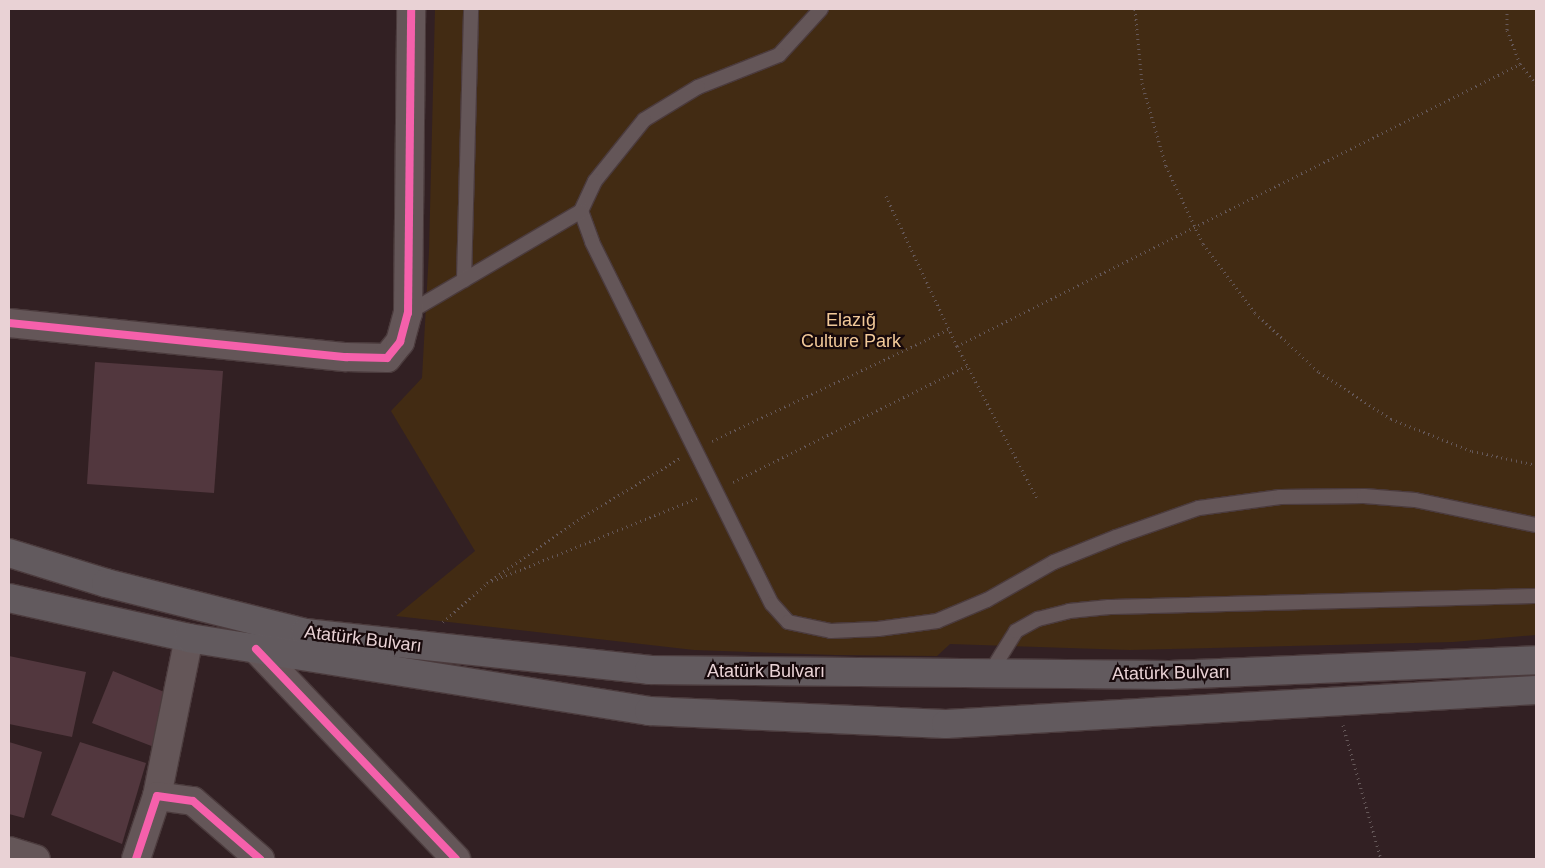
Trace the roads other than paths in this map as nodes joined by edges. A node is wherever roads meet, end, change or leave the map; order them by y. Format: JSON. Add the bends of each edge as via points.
{"nodes":[{"id":1,"x":411,"y":9,"type":"edge"},
{"id":2,"x":471,"y":9,"type":"edge"},
{"id":3,"x":821,"y":9,"type":"edge"},
{"id":4,"x":581,"y":212,"type":"junction"},
{"id":5,"x":464,"y":280,"type":"junction"},
{"id":6,"x":408,"y":313,"type":"junction"},
{"id":7,"x":9,"y":324,"type":"edge"},
{"id":8,"x":1536,"y":525,"type":"edge"},
{"id":9,"x":9,"y":553,"type":"edge"},
{"id":10,"x":1536,"y":596,"type":"edge"},
{"id":11,"x":9,"y":598,"type":"edge"},
{"id":12,"x":189,"y":638,"type":"junction"},
{"id":13,"x":256,"y":649,"type":"junction"},
{"id":14,"x":1536,"y":660,"type":"edge"},
{"id":15,"x":990,"y":673,"type":"junction"},
{"id":16,"x":1536,"y":690,"type":"edge"},
{"id":17,"x":157,"y":796,"type":"junction"},
{"id":18,"x":9,"y":851,"type":"edge"},
{"id":19,"x":36,"y":859,"type":"edge"},
{"id":20,"x":136,"y":859,"type":"edge"},
{"id":21,"x":260,"y":859,"type":"edge"},
{"id":22,"x":456,"y":859,"type":"edge"}],
"edges":[{"from":1,"to":6,"type":"street"},
{"from":2,"to":5,"type":"lane"},
{"from":3,"to":4,"type":"lane","via":[[779,55],[698,87],[644,120],[594,181]]},
{"from":4,"to":5,"type":"lane"},
{"from":4,"to":8,"type":"lane","via":[[592,242],[772,604],[788,622],[831,631],[878,630],[937,621],[987,600],[1054,562],[1116,537],[1199,508],[1280,497],[1364,496],[1415,500]]},
{"from":5,"to":6,"type":"lane"},
{"from":6,"to":7,"type":"street","via":[[400,342],[387,358],[346,357]]},
{"from":9,"to":15,"type":"main road","name":"Atatürk Bulvarı","via":[[106,583],[305,633],[649,670]]},
{"from":10,"to":15,"type":"lane","via":[[1109,607],[1069,611],[1038,619],[1016,631]]},
{"from":11,"to":12,"type":"main road","name":"Atatürk Bulvarı"},
{"from":12,"to":13,"type":"main road","name":"Atatürk Bulvarı"},
{"from":12,"to":17,"type":"street"},
{"from":13,"to":16,"type":"main road","name":"Atatürk Bulvarı","via":[[649,711],[946,724]]},
{"from":13,"to":22,"type":"street"},
{"from":14,"to":15,"type":"main road","name":"Atatürk Bulvarı","via":[[1170,675]]},
{"from":17,"to":20,"type":"street"},
{"from":17,"to":21,"type":"street","via":[[193,801]]},
{"from":18,"to":19,"type":"street"}]}
